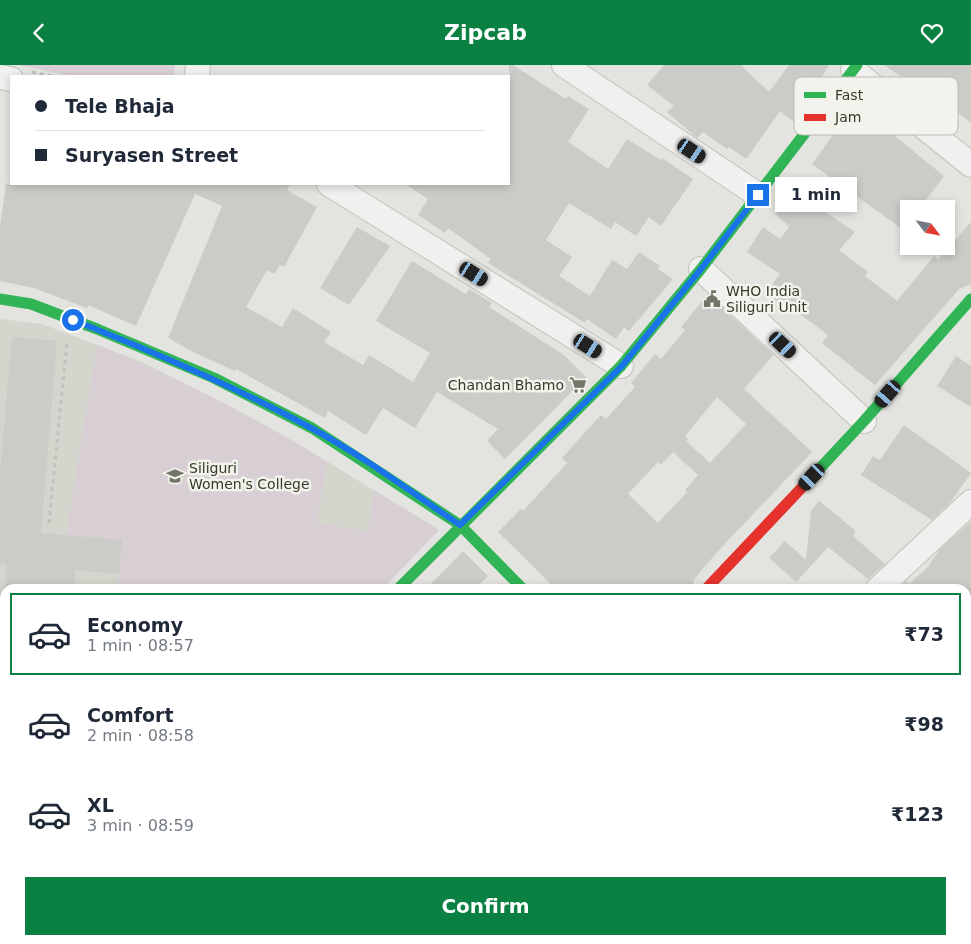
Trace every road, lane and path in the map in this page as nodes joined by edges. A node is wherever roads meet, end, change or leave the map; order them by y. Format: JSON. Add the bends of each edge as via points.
{"nodes":[{"id":1,"x":564,"y":65,"type":"edge"},
{"id":2,"x":855,"y":67,"type":"edge"},
{"id":3,"x":847,"y":77,"type":"edge"},
{"id":4,"x":867,"y":77,"type":"edge"},
{"id":5,"x":803,"y":135,"type":"edge"},
{"id":6,"x":935,"y":135,"type":"edge"},
{"id":7,"x":971,"y":165,"type":"edge"},
{"id":8,"x":331,"y":185,"type":"edge"},
{"id":9,"x":758,"y":195,"type":"junction"},
{"id":10,"x":701,"y":269,"type":"junction"},
{"id":11,"x":0,"y":299,"type":"edge"},
{"id":12,"x":971,"y":299,"type":"edge"},
{"id":13,"x":73,"y":320,"type":"junction"},
{"id":14,"x":621,"y":367,"type":"junction"},
{"id":15,"x":864,"y":421,"type":"junction"},
{"id":16,"x":971,"y":502,"type":"edge"},
{"id":17,"x":49,"y":523,"type":"dead end"},
{"id":18,"x":460,"y":525,"type":"junction"},
{"id":19,"x":403,"y":584,"type":"edge"},
{"id":20,"x":518,"y":584,"type":"edge"},
{"id":21,"x":711,"y":584,"type":"edge"},
{"id":22,"x":883,"y":584,"type":"edge"}],
"edges":[{"from":1,"to":9,"type":"street"},
{"from":2,"to":3,"type":"street"},
{"from":2,"to":4,"type":"street"},
{"from":5,"to":9,"type":"street"},
{"from":6,"to":7,"type":"street"},
{"from":8,"to":14,"type":"street"},
{"from":9,"to":10,"type":"street"},
{"from":10,"to":14,"type":"street"},
{"from":10,"to":15,"type":"street"},
{"from":11,"to":13,"type":"street","via":[[31,304]]},
{"from":12,"to":15,"type":"street"},
{"from":13,"to":17,"type":"path","via":[[68,333]]},
{"from":13,"to":18,"type":"street","via":[[214,378],[312,428]]},
{"from":14,"to":18,"type":"street"},
{"from":15,"to":21,"type":"street"},
{"from":16,"to":22,"type":"street"},
{"from":18,"to":19,"type":"street"},
{"from":18,"to":20,"type":"street"}]}
